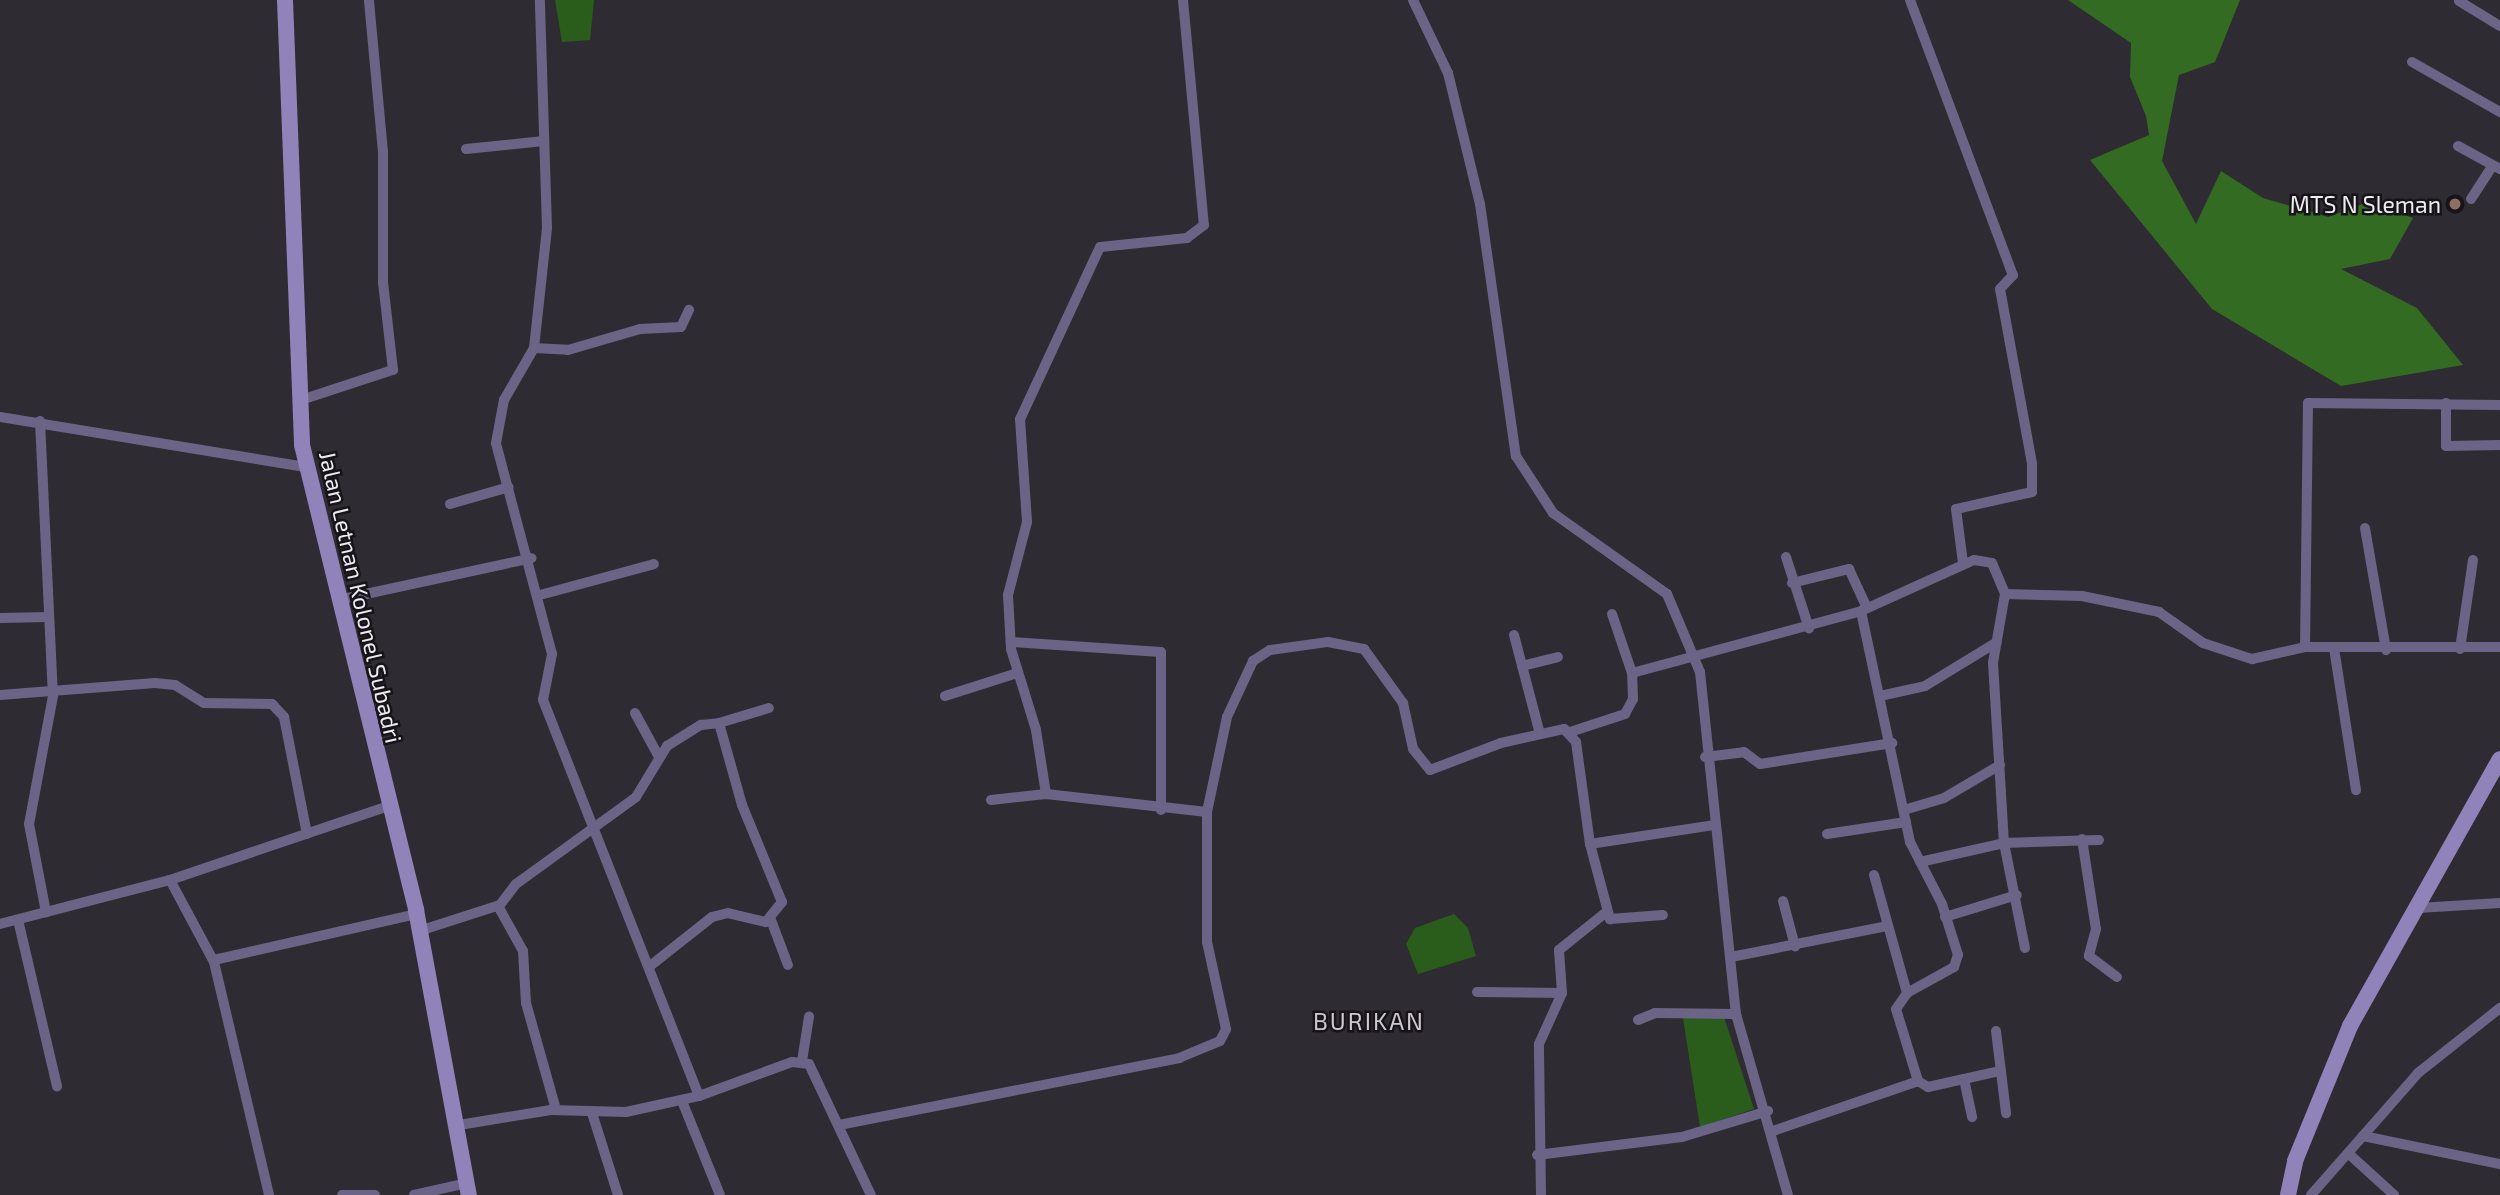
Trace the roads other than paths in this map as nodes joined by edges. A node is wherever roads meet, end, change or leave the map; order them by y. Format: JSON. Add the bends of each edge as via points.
{"nodes":[{"id":1,"x":285,"y":0,"type":"edge"},
{"id":2,"x":369,"y":0,"type":"edge"},
{"id":3,"x":540,"y":0,"type":"edge"},
{"id":4,"x":1183,"y":0,"type":"edge"},
{"id":5,"x":1412,"y":0,"type":"edge"},
{"id":6,"x":1910,"y":0,"type":"edge"},
{"id":7,"x":2459,"y":1,"type":"edge"},
{"id":8,"x":2500,"y":26,"type":"edge"},
{"id":9,"x":2413,"y":62,"type":"dead end"},
{"id":10,"x":2500,"y":112,"type":"edge"},
{"id":11,"x":544,"y":141,"type":"junction"},
{"id":12,"x":2458,"y":146,"type":"dead end"},
{"id":13,"x":467,"y":149,"type":"dead end"},
{"id":14,"x":2497,"y":167,"type":"edge"},
{"id":15,"x":2471,"y":199,"type":"dead end"},
{"id":16,"x":689,"y":310,"type":"dead end"},
{"id":17,"x":534,"y":348,"type":"junction"},
{"id":18,"x":301,"y":400,"type":"junction"},
{"id":19,"x":2446,"y":403,"type":"junction"},
{"id":20,"x":2500,"y":405,"type":"edge"},
{"id":21,"x":0,"y":417,"type":"edge"},
{"id":22,"x":40,"y":421,"type":"junction"},
{"id":23,"x":2500,"y":445,"type":"edge"},
{"id":24,"x":307,"y":467,"type":"junction"},
{"id":25,"x":509,"y":487,"type":"junction"},
{"id":26,"x":450,"y":504,"type":"dead end"},
{"id":27,"x":2365,"y":528,"type":"dead end"},
{"id":28,"x":1786,"y":557,"type":"dead end"},
{"id":29,"x":532,"y":558,"type":"junction"},
{"id":30,"x":2473,"y":560,"type":"dead end"},
{"id":31,"x":1963,"y":563,"type":"junction"},
{"id":32,"x":654,"y":564,"type":"dead end"},
{"id":33,"x":1792,"y":583,"type":"junction"},
{"id":34,"x":2006,"y":594,"type":"junction"},
{"id":35,"x":540,"y":595,"type":"junction"},
{"id":36,"x":338,"y":600,"type":"junction"},
{"id":37,"x":1864,"y":609,"type":"junction"},
{"id":38,"x":1612,"y":614,"type":"dead end"},
{"id":39,"x":49,"y":617,"type":"junction"},
{"id":40,"x":0,"y":618,"type":"edge"},
{"id":41,"x":1809,"y":628,"type":"junction"},
{"id":42,"x":1514,"y":635,"type":"dead end"},
{"id":43,"x":1011,"y":642,"type":"junction"},
{"id":44,"x":1997,"y":642,"type":"junction"},
{"id":45,"x":2305,"y":647,"type":"junction"},
{"id":46,"x":2500,"y":647,"type":"edge"},
{"id":47,"x":2334,"y":648,"type":"junction"},
{"id":48,"x":2460,"y":649,"type":"junction"},
{"id":49,"x":2386,"y":650,"type":"junction"},
{"id":50,"x":1559,"y":657,"type":"dead end"},
{"id":51,"x":1695,"y":659,"type":"junction"},
{"id":52,"x":1522,"y":666,"type":"junction"},
{"id":53,"x":1017,"y":673,"type":"junction"},
{"id":54,"x":1632,"y":673,"type":"junction"},
{"id":55,"x":0,"y":695,"type":"edge"},
{"id":56,"x":53,"y":696,"type":"junction"},
{"id":57,"x":945,"y":696,"type":"dead end"},
{"id":58,"x":1880,"y":696,"type":"junction"},
{"id":59,"x":769,"y":708,"type":"dead end"},
{"id":60,"x":635,"y":713,"type":"dead end"},
{"id":61,"x":719,"y":723,"type":"junction"},
{"id":62,"x":1570,"y":732,"type":"junction"},
{"id":63,"x":1540,"y":734,"type":"junction"},
{"id":64,"x":1892,"y":743,"type":"junction"},
{"id":65,"x":659,"y":757,"type":"junction"},
{"id":66,"x":1705,"y":757,"type":"junction"},
{"id":67,"x":2500,"y":759,"type":"edge"},
{"id":68,"x":2000,"y":765,"type":"junction"},
{"id":69,"x":2356,"y":790,"type":"dead end"},
{"id":70,"x":1046,"y":794,"type":"junction"},
{"id":71,"x":991,"y":800,"type":"dead end"},
{"id":72,"x":388,"y":806,"type":"junction"},
{"id":73,"x":1161,"y":810,"type":"junction"},
{"id":74,"x":1207,"y":812,"type":"junction"},
{"id":75,"x":1905,"y":816,"type":"junction"},
{"id":76,"x":1714,"y":825,"type":"junction"},
{"id":77,"x":595,"y":831,"type":"junction"},
{"id":78,"x":307,"y":834,"type":"junction"},
{"id":79,"x":1827,"y":834,"type":"dead end"},
{"id":80,"x":2081,"y":839,"type":"junction"},
{"id":81,"x":2099,"y":840,"type":"dead end"},
{"id":82,"x":2004,"y":843,"type":"junction"},
{"id":83,"x":1590,"y":844,"type":"junction"},
{"id":84,"x":1920,"y":862,"type":"junction"},
{"id":85,"x":1874,"y":875,"type":"dead end"},
{"id":86,"x":170,"y":880,"type":"junction"},
{"id":87,"x":2017,"y":895,"type":"junction"},
{"id":88,"x":1783,"y":901,"type":"dead end"},
{"id":89,"x":2500,"y":903,"type":"edge"},
{"id":90,"x":498,"y":906,"type":"junction"},
{"id":91,"x":2418,"y":908,"type":"junction"},
{"id":92,"x":46,"y":912,"type":"junction"},
{"id":93,"x":1605,"y":913,"type":"junction"},
{"id":94,"x":416,"y":914,"type":"junction"},
{"id":95,"x":1663,"y":915,"type":"dead end"},
{"id":96,"x":1945,"y":917,"type":"junction"},
{"id":97,"x":18,"y":920,"type":"junction"},
{"id":98,"x":771,"y":920,"type":"junction"},
{"id":99,"x":0,"y":924,"type":"edge"},
{"id":100,"x":1888,"y":926,"type":"junction"},
{"id":101,"x":419,"y":932,"type":"junction"},
{"id":102,"x":1795,"y":946,"type":"junction"},
{"id":103,"x":2025,"y":948,"type":"dead end"},
{"id":104,"x":1731,"y":957,"type":"junction"},
{"id":105,"x":214,"y":960,"type":"junction"},
{"id":106,"x":788,"y":965,"type":"dead end"},
{"id":107,"x":649,"y":967,"type":"junction"},
{"id":108,"x":2117,"y":977,"type":"dead end"},
{"id":109,"x":1477,"y":992,"type":"dead end"},
{"id":110,"x":1562,"y":993,"type":"junction"},
{"id":111,"x":1907,"y":993,"type":"junction"},
{"id":112,"x":2500,"y":1008,"type":"edge"},
{"id":113,"x":1736,"y":1014,"type":"junction"},
{"id":114,"x":809,"y":1017,"type":"dead end"},
{"id":115,"x":1638,"y":1020,"type":"dead end"},
{"id":116,"x":1996,"y":1031,"type":"dead end"},
{"id":117,"x":802,"y":1061,"type":"junction"},
{"id":118,"x":2000,"y":1071,"type":"junction"},
{"id":119,"x":1965,"y":1079,"type":"junction"},
{"id":120,"x":1918,"y":1081,"type":"junction"},
{"id":121,"x":57,"y":1086,"type":"dead end"},
{"id":122,"x":699,"y":1096,"type":"junction"},
{"id":123,"x":682,"y":1101,"type":"junction"},
{"id":124,"x":556,"y":1110,"type":"junction"},
{"id":125,"x":1768,"y":1111,"type":"junction"},
{"id":126,"x":592,"y":1113,"type":"junction"},
{"id":127,"x":2006,"y":1113,"type":"dead end"},
{"id":128,"x":1972,"y":1117,"type":"dead end"},
{"id":129,"x":458,"y":1125,"type":"junction"},
{"id":130,"x":839,"y":1125,"type":"junction"},
{"id":131,"x":1773,"y":1131,"type":"junction"},
{"id":132,"x":2363,"y":1136,"type":"junction"},
{"id":133,"x":2349,"y":1154,"type":"junction"},
{"id":134,"x":1537,"y":1155,"type":"junction"},
{"id":135,"x":2500,"y":1164,"type":"edge"},
{"id":136,"x":468,"y":1189,"type":"edge"},
{"id":137,"x":269,"y":1195,"type":"edge"},
{"id":138,"x":342,"y":1195,"type":"edge"},
{"id":139,"x":375,"y":1195,"type":"edge"},
{"id":140,"x":414,"y":1195,"type":"edge"},
{"id":141,"x":618,"y":1195,"type":"edge"},
{"id":142,"x":720,"y":1195,"type":"edge"},
{"id":143,"x":871,"y":1195,"type":"edge"},
{"id":144,"x":1541,"y":1195,"type":"edge"},
{"id":145,"x":1788,"y":1195,"type":"edge"},
{"id":146,"x":2288,"y":1195,"type":"edge"},
{"id":147,"x":2311,"y":1195,"type":"edge"},
{"id":148,"x":2394,"y":1195,"type":"edge"}],
"edges":[{"from":1,"to":18,"type":"main road","name":"Jalan Letnan Kolonel Subadri"},
{"from":2,"to":18,"type":"street","via":[[383,152],[383,282],[393,370]]},
{"from":3,"to":11,"type":"street"},
{"from":4,"to":43,"type":"street","via":[[1204,225],[1187,238],[1100,247],[1020,419],[1027,522],[1008,595]]},
{"from":5,"to":51,"type":"street","via":[[1447,73],[1480,204],[1516,456],[1553,513],[1667,594]]},
{"from":6,"to":31,"type":"street","via":[[2013,275],[2000,289],[2032,464],[2032,492],[1956,509]]},
{"from":7,"to":8,"type":"street"},
{"from":9,"to":10,"type":"street"},
{"from":11,"to":13,"type":"street"},
{"from":11,"to":17,"type":"street","via":[[547,228]]},
{"from":12,"to":14,"type":"street"},
{"from":14,"to":15,"type":"street"},
{"from":16,"to":17,"type":"street","via":[[681,327],[633,331],[568,350]]},
{"from":17,"to":25,"type":"street","via":[[497,426]]},
{"from":18,"to":24,"type":"main road","name":"Jalan Letnan Kolonel Subadri"},
{"from":19,"to":20,"type":"street"},
{"from":19,"to":23,"type":"street","via":[[2449,449]]},
{"from":19,"to":45,"type":"street","via":[[2308,404]]},
{"from":21,"to":22,"type":"street"},
{"from":22,"to":24,"type":"street"},
{"from":22,"to":39,"type":"street"},
{"from":24,"to":36,"type":"main road","name":"Jalan Letnan Kolonel Subadri"},
{"from":25,"to":26,"type":"street"},
{"from":25,"to":29,"type":"street"},
{"from":27,"to":49,"type":"street"},
{"from":28,"to":33,"type":"street"},
{"from":29,"to":35,"type":"street"},
{"from":29,"to":36,"type":"street"},
{"from":30,"to":48,"type":"street"},
{"from":31,"to":34,"type":"street","via":[[1992,563]]},
{"from":31,"to":37,"type":"street"},
{"from":32,"to":35,"type":"street"},
{"from":33,"to":37,"type":"street","via":[[1849,569]]},
{"from":33,"to":41,"type":"street"},
{"from":34,"to":44,"type":"street"},
{"from":34,"to":45,"type":"street","via":[[2082,596],[2159,612],[2231,655],[2252,659]]},
{"from":35,"to":77,"type":"street","via":[[554,663],[543,700]]},
{"from":36,"to":72,"type":"main road","name":"Jalan Letnan Kolonel Subadri"},
{"from":37,"to":41,"type":"street"},
{"from":37,"to":58,"type":"street"},
{"from":38,"to":54,"type":"street"},
{"from":39,"to":40,"type":"street"},
{"from":39,"to":56,"type":"street"},
{"from":41,"to":51,"type":"street"},
{"from":42,"to":52,"type":"street"},
{"from":43,"to":53,"type":"street"},
{"from":43,"to":73,"type":"street","via":[[1161,652]]},
{"from":44,"to":58,"type":"street","via":[[1925,685]]},
{"from":44,"to":68,"type":"street"},
{"from":45,"to":47,"type":"street"},
{"from":46,"to":48,"type":"street"},
{"from":47,"to":49,"type":"street"},
{"from":47,"to":69,"type":"street"},
{"from":48,"to":49,"type":"street"},
{"from":50,"to":52,"type":"street"},
{"from":51,"to":54,"type":"street"},
{"from":51,"to":66,"type":"street"},
{"from":52,"to":63,"type":"street"},
{"from":53,"to":57,"type":"street"},
{"from":53,"to":70,"type":"street","via":[[1036,730]]},
{"from":54,"to":62,"type":"street","via":[[1633,699],[1625,714]]},
{"from":55,"to":56,"type":"street"},
{"from":56,"to":78,"type":"street","via":[[155,683],[174,685],[204,704],[277,706]]},
{"from":56,"to":92,"type":"street","via":[[29,824]]},
{"from":58,"to":64,"type":"street"},
{"from":59,"to":61,"type":"street"},
{"from":60,"to":65,"type":"street"},
{"from":61,"to":65,"type":"street","via":[[687,732]]},
{"from":61,"to":98,"type":"street","via":[[742,805],[782,902]]},
{"from":62,"to":63,"type":"street"},
{"from":62,"to":83,"type":"street"},
{"from":63,"to":74,"type":"street","via":[[1430,770],[1413,749],[1403,704],[1364,649],[1303,643],[1253,661],[1236,688]]},
{"from":64,"to":66,"type":"street","via":[[1760,764],[1744,752]]},
{"from":64,"to":75,"type":"street"},
{"from":65,"to":77,"type":"street","via":[[641,792]]},
{"from":66,"to":76,"type":"street"},
{"from":67,"to":91,"type":"main road"},
{"from":68,"to":75,"type":"street"},
{"from":68,"to":82,"type":"street"},
{"from":70,"to":71,"type":"street"},
{"from":70,"to":73,"type":"street"},
{"from":72,"to":78,"type":"street"},
{"from":72,"to":94,"type":"main road","name":"Jalan Letnan Kolonel Subadri"},
{"from":73,"to":74,"type":"street"},
{"from":74,"to":130,"type":"street","via":[[1207,942],[1226,1029],[1220,1041],[1179,1058]]},
{"from":75,"to":79,"type":"street"},
{"from":75,"to":84,"type":"street"},
{"from":76,"to":83,"type":"street"},
{"from":76,"to":104,"type":"street"},
{"from":77,"to":90,"type":"street","via":[[516,884]]},
{"from":77,"to":107,"type":"street"},
{"from":78,"to":86,"type":"street"},
{"from":80,"to":81,"type":"street"},
{"from":80,"to":82,"type":"street"},
{"from":80,"to":108,"type":"street","via":[[2096,929],[2089,957]]},
{"from":82,"to":84,"type":"street"},
{"from":82,"to":87,"type":"street"},
{"from":83,"to":93,"type":"street"},
{"from":84,"to":96,"type":"street"},
{"from":85,"to":100,"type":"street"},
{"from":86,"to":92,"type":"street"},
{"from":86,"to":105,"type":"street"},
{"from":87,"to":96,"type":"street"},
{"from":87,"to":103,"type":"street"},
{"from":88,"to":102,"type":"street"},
{"from":89,"to":91,"type":"street"},
{"from":90,"to":101,"type":"street"},
{"from":90,"to":124,"type":"street","via":[[523,951],[526,1003]]},
{"from":91,"to":146,"type":"main road","via":[[2350,1026],[2295,1161]]},
{"from":92,"to":97,"type":"street"},
{"from":93,"to":95,"type":"street","via":[[1622,922]]},
{"from":93,"to":110,"type":"street","via":[[1559,950]]},
{"from":94,"to":101,"type":"main road","name":"Jalan Letnan Kolonel Subadri"},
{"from":94,"to":105,"type":"street"},
{"from":96,"to":111,"type":"street","via":[[1957,962]]},
{"from":97,"to":99,"type":"street"},
{"from":97,"to":121,"type":"street"},
{"from":98,"to":106,"type":"street"},
{"from":98,"to":107,"type":"street","via":[[712,916]]},
{"from":100,"to":102,"type":"street"},
{"from":100,"to":111,"type":"street"},
{"from":101,"to":129,"type":"main road","name":"Jalan Letnan Kolonel Subadri"},
{"from":102,"to":104,"type":"street"},
{"from":104,"to":113,"type":"street"},
{"from":105,"to":137,"type":"street"},
{"from":107,"to":122,"type":"street"},
{"from":109,"to":110,"type":"street"},
{"from":110,"to":134,"type":"street","via":[[1540,1033]]},
{"from":111,"to":120,"type":"street","via":[[1896,1022]]},
{"from":112,"to":132,"type":"street","via":[[2418,1073]]},
{"from":113,"to":115,"type":"street","via":[[1655,1013]]},
{"from":113,"to":125,"type":"street"},
{"from":114,"to":117,"type":"street"},
{"from":116,"to":118,"type":"street"},
{"from":117,"to":122,"type":"street"},
{"from":117,"to":130,"type":"street","via":[[814,1072]]},
{"from":118,"to":119,"type":"street"},
{"from":118,"to":127,"type":"street"},
{"from":119,"to":120,"type":"street","via":[[1928,1087]]},
{"from":119,"to":128,"type":"street"},
{"from":120,"to":131,"type":"street"},
{"from":122,"to":123,"type":"street"},
{"from":123,"to":126,"type":"street"},
{"from":123,"to":142,"type":"street"},
{"from":124,"to":126,"type":"street"},
{"from":124,"to":129,"type":"street"},
{"from":125,"to":131,"type":"street"},
{"from":125,"to":134,"type":"street","via":[[1682,1137]]},
{"from":126,"to":141,"type":"street"},
{"from":129,"to":136,"type":"main road","name":"Jalan Letnan Kolonel Subadri"},
{"from":130,"to":143,"type":"street"},
{"from":131,"to":145,"type":"street"},
{"from":132,"to":133,"type":"street"},
{"from":132,"to":135,"type":"street"},
{"from":133,"to":147,"type":"street"},
{"from":133,"to":148,"type":"street"},
{"from":134,"to":144,"type":"street"},
{"from":136,"to":140,"type":"street"},
{"from":138,"to":139,"type":"street"}]}
